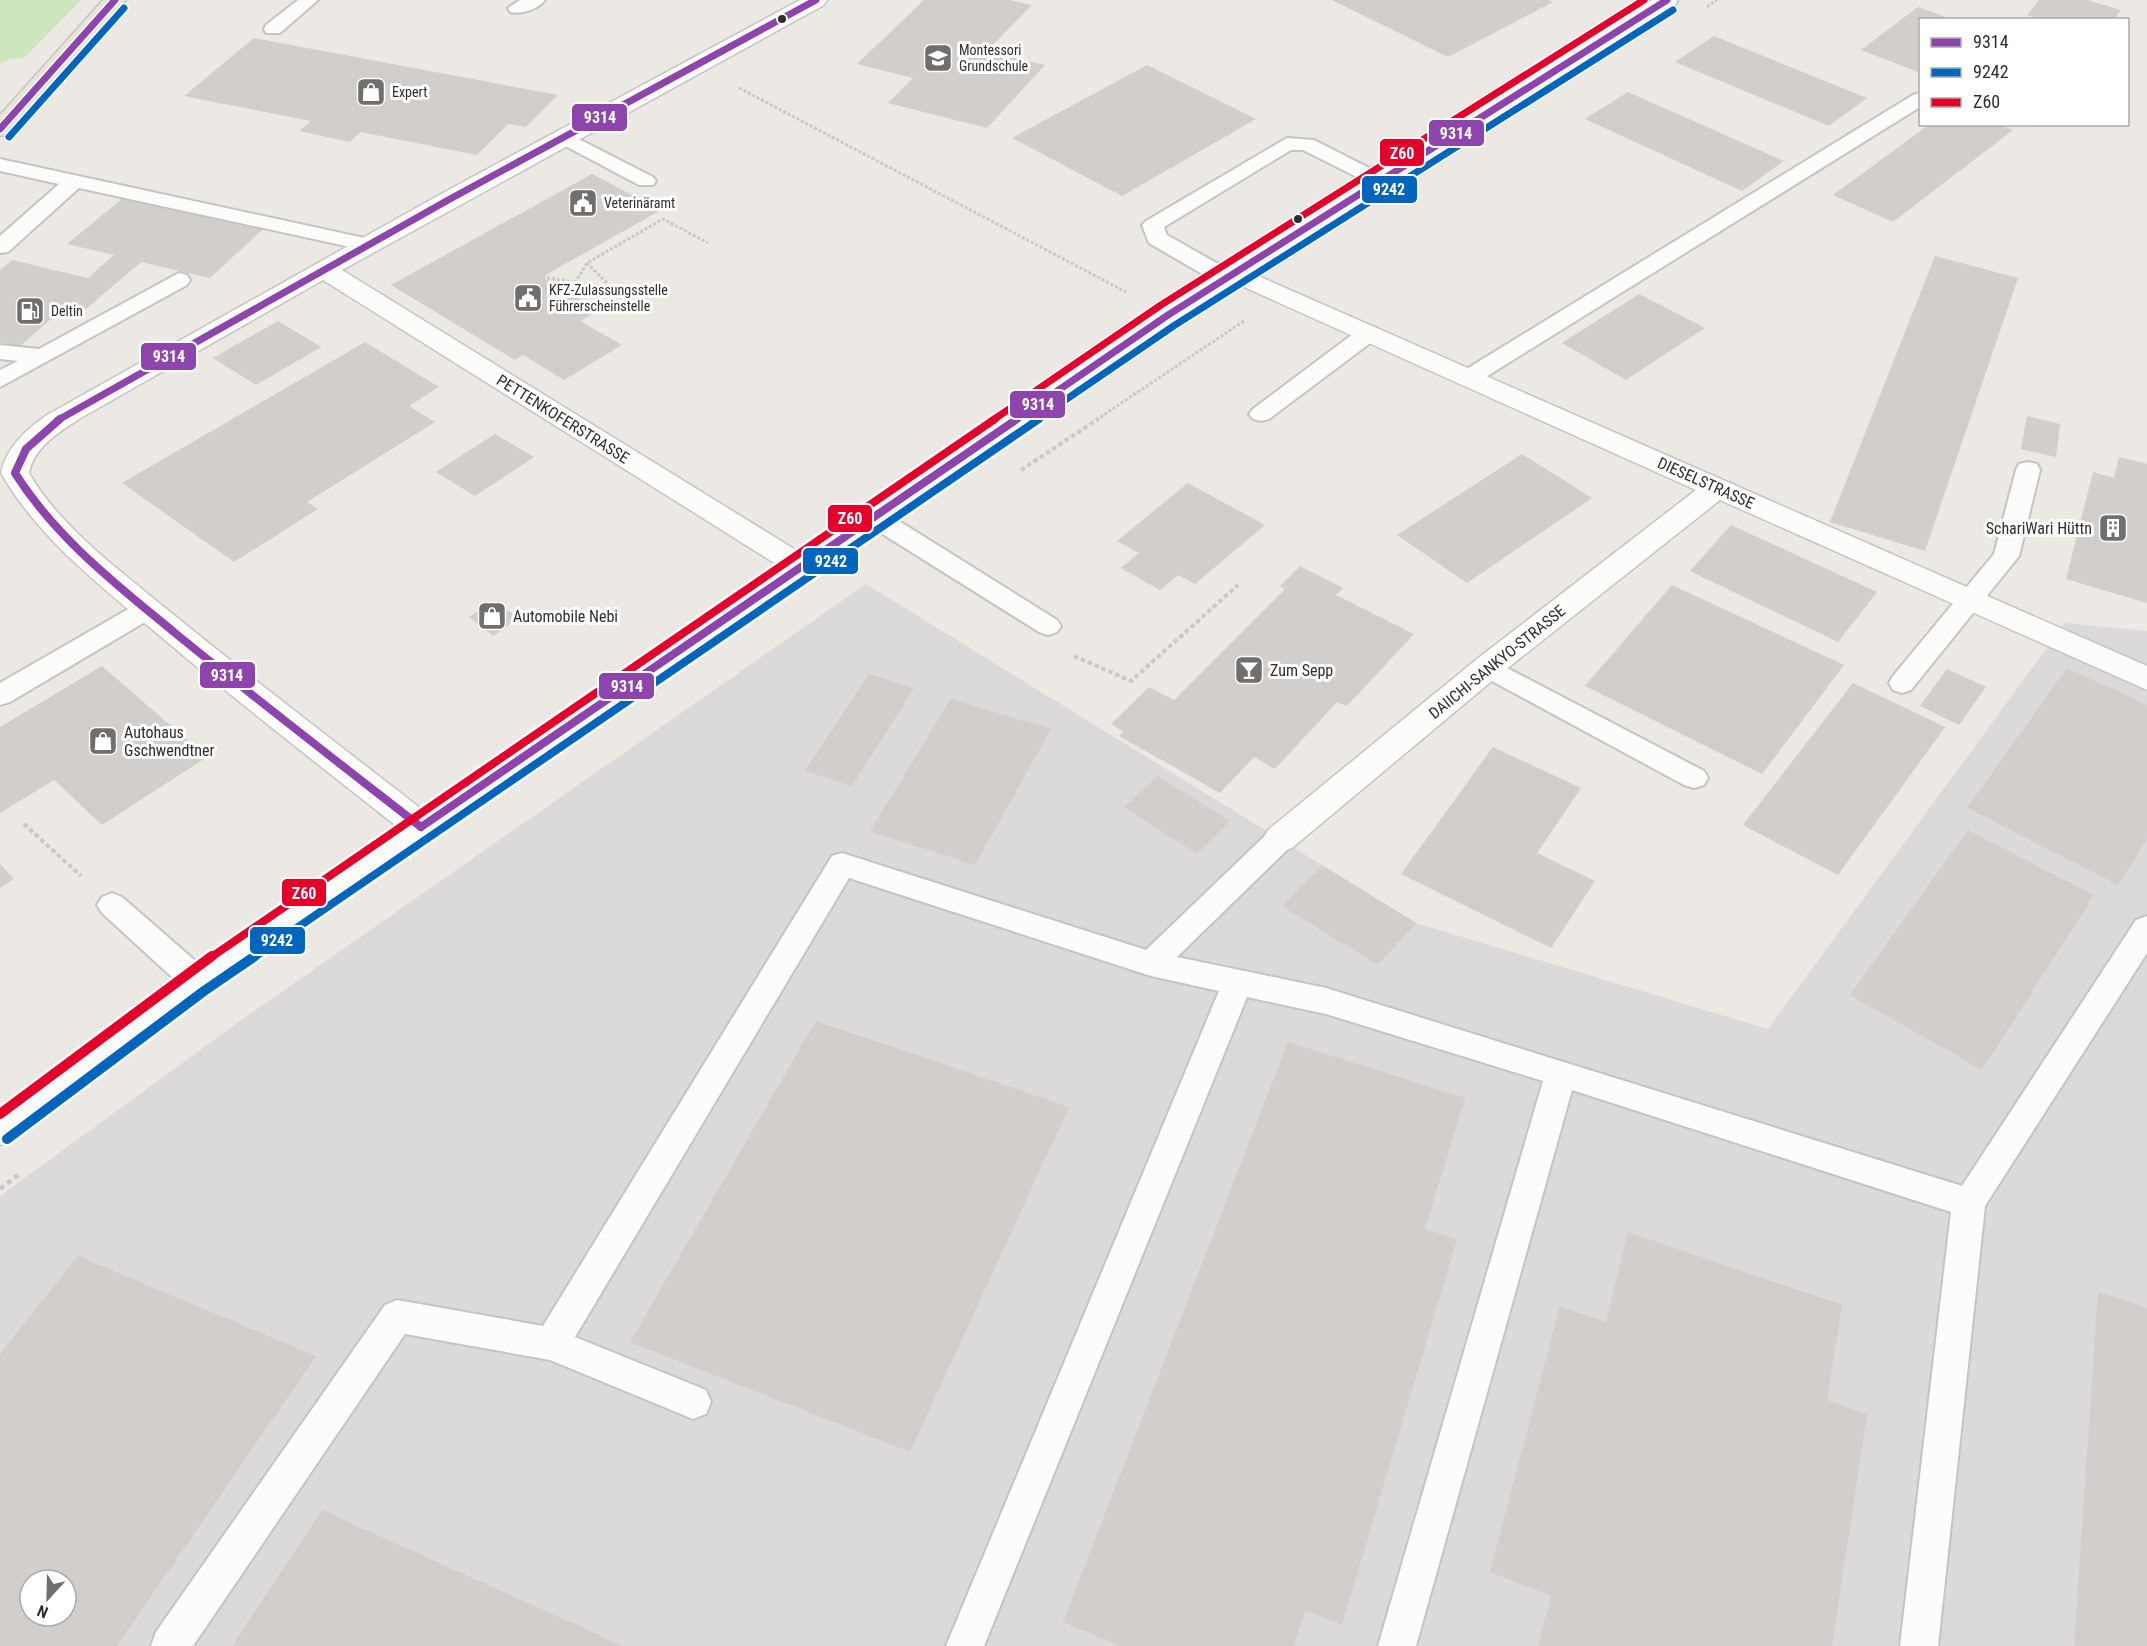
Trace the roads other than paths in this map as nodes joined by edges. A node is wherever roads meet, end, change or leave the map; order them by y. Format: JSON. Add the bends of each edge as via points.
{"nodes":[{"id":1,"x":115,"y":0,"type":"edge"},
{"id":2,"x":309,"y":0,"type":"edge"},
{"id":3,"x":536,"y":0,"type":"edge"},
{"id":4,"x":816,"y":0,"type":"edge"},
{"id":5,"x":1667,"y":0,"type":"edge"},
{"id":6,"x":517,"y":8,"type":"dead end"},
{"id":7,"x":273,"y":29,"type":"dead end"},
{"id":8,"x":1919,"y":100,"type":"edge"},
{"id":9,"x":0,"y":129,"type":"edge"},
{"id":10,"x":563,"y":137,"type":"junction"},
{"id":11,"x":0,"y":165,"type":"edge"},
{"id":12,"x":1378,"y":180,"type":"junction"},
{"id":13,"x":75,"y":181,"type":"junction"},
{"id":14,"x":646,"y":181,"type":"dead end"},
{"id":15,"x":369,"y":245,"type":"junction"},
{"id":16,"x":0,"y":247,"type":"edge"},
{"id":17,"x":324,"y":270,"type":"junction"},
{"id":18,"x":1229,"y":275,"type":"junction"},
{"id":19,"x":179,"y":280,"type":"dead end"},
{"id":20,"x":1369,"y":333,"type":"junction"},
{"id":21,"x":0,"y":352,"type":"edge"},
{"id":22,"x":42,"y":356,"type":"junction"},
{"id":23,"x":1468,"y":378,"type":"junction"},
{"id":24,"x":0,"y":380,"type":"edge"},
{"id":25,"x":1261,"y":414,"type":"dead end"},
{"id":26,"x":2028,"y":470,"type":"dead end"},
{"id":27,"x":1717,"y":488,"type":"junction"},
{"id":28,"x":874,"y":517,"type":"junction"},
{"id":29,"x":802,"y":567,"type":"junction"},
{"id":30,"x":1969,"y":600,"type":"junction"},
{"id":31,"x":146,"y":610,"type":"junction"},
{"id":32,"x":1048,"y":626,"type":"road end"},
{"id":33,"x":1488,"y":667,"type":"junction"},
{"id":34,"x":2147,"y":679,"type":"edge"},
{"id":35,"x":1902,"y":683,"type":"dead end"},
{"id":36,"x":0,"y":695,"type":"edge"},
{"id":37,"x":1694,"y":778,"type":"dead end"},
{"id":38,"x":421,"y":826,"type":"junction"},
{"id":39,"x":1280,"y":839,"type":"joint"},
{"id":40,"x":112,"y":905,"type":"road end"},
{"id":41,"x":2147,"y":928,"type":"edge"},
{"id":42,"x":1151,"y":964,"type":"junction"},
{"id":43,"x":197,"y":981,"type":"junction"},
{"id":44,"x":1237,"y":983,"type":"junction"},
{"id":45,"x":1561,"y":1073,"type":"junction"},
{"id":46,"x":0,"y":1129,"type":"edge"},
{"id":47,"x":1969,"y":1203,"type":"junction"},
{"id":48,"x":551,"y":1344,"type":"junction"},
{"id":49,"x":693,"y":1402,"type":"dead end"},
{"id":50,"x":170,"y":1646,"type":"edge"},
{"id":51,"x":965,"y":1646,"type":"edge"},
{"id":52,"x":1397,"y":1646,"type":"edge"},
{"id":53,"x":1919,"y":1646,"type":"edge"}],
"edges":[{"from":1,"to":9,"type":"main road"},
{"from":2,"to":7,"type":"lane"},
{"from":3,"to":6,"type":"lane"},
{"from":4,"to":10,"type":"street"},
{"from":5,"to":12,"type":"street"},
{"from":8,"to":23,"type":"lane"},
{"from":10,"to":14,"type":"lane"},
{"from":10,"to":15,"type":"street"},
{"from":11,"to":13,"type":"lane"},
{"from":12,"to":18,"type":"street"},
{"from":12,"to":18,"type":"lane","via":[[1307,144],[1287,144],[1153,225],[1157,238]]},
{"from":13,"to":15,"type":"lane"},
{"from":13,"to":16,"type":"lane"},
{"from":15,"to":17,"type":"street"},
{"from":17,"to":29,"type":"street","name":"PETTENKOFERSTRASSE"},
{"from":17,"to":31,"type":"street","via":[[75,410],[49,427],[19,459],[15,475],[23,491],[84,555]]},
{"from":18,"to":20,"type":"street","name":"DIESELSTRASSE"},
{"from":18,"to":28,"type":"street"},
{"from":19,"to":22,"type":"lane"},
{"from":20,"to":23,"type":"street","name":"DIESELSTRASSE"},
{"from":20,"to":25,"type":"lane"},
{"from":21,"to":22,"type":"lane"},
{"from":22,"to":24,"type":"lane"},
{"from":23,"to":27,"type":"street","name":"DIESELSTRASSE"},
{"from":26,"to":30,"type":"lane","via":[[2006,556]]},
{"from":27,"to":30,"type":"street","name":"DIESELSTRASSE"},
{"from":27,"to":33,"type":"street","name":"DAIICHI-SANKYO-STRASSE"},
{"from":28,"to":29,"type":"street"},
{"from":28,"to":32,"type":"lane"},
{"from":29,"to":38,"type":"street"},
{"from":30,"to":34,"type":"street","name":"DIESELSTRASSE"},
{"from":30,"to":35,"type":"lane"},
{"from":31,"to":36,"type":"lane"},
{"from":31,"to":38,"type":"street"},
{"from":33,"to":37,"type":"lane"},
{"from":33,"to":39,"type":"street","name":"DAIICHI-SANKYO-STRASSE"},
{"from":38,"to":43,"type":"street"},
{"from":39,"to":42,"type":"lane"},
{"from":40,"to":43,"type":"lane"},
{"from":41,"to":47,"type":"lane"},
{"from":42,"to":44,"type":"lane"},
{"from":42,"to":48,"type":"lane","via":[[842,864]]},
{"from":43,"to":46,"type":"street"},
{"from":44,"to":45,"type":"lane","via":[[1326,1001]]},
{"from":44,"to":51,"type":"lane"},
{"from":45,"to":47,"type":"lane"},
{"from":45,"to":52,"type":"lane"},
{"from":47,"to":53,"type":"lane"},
{"from":48,"to":49,"type":"lane"},
{"from":48,"to":50,"type":"lane","via":[[397,1316]]}]}
